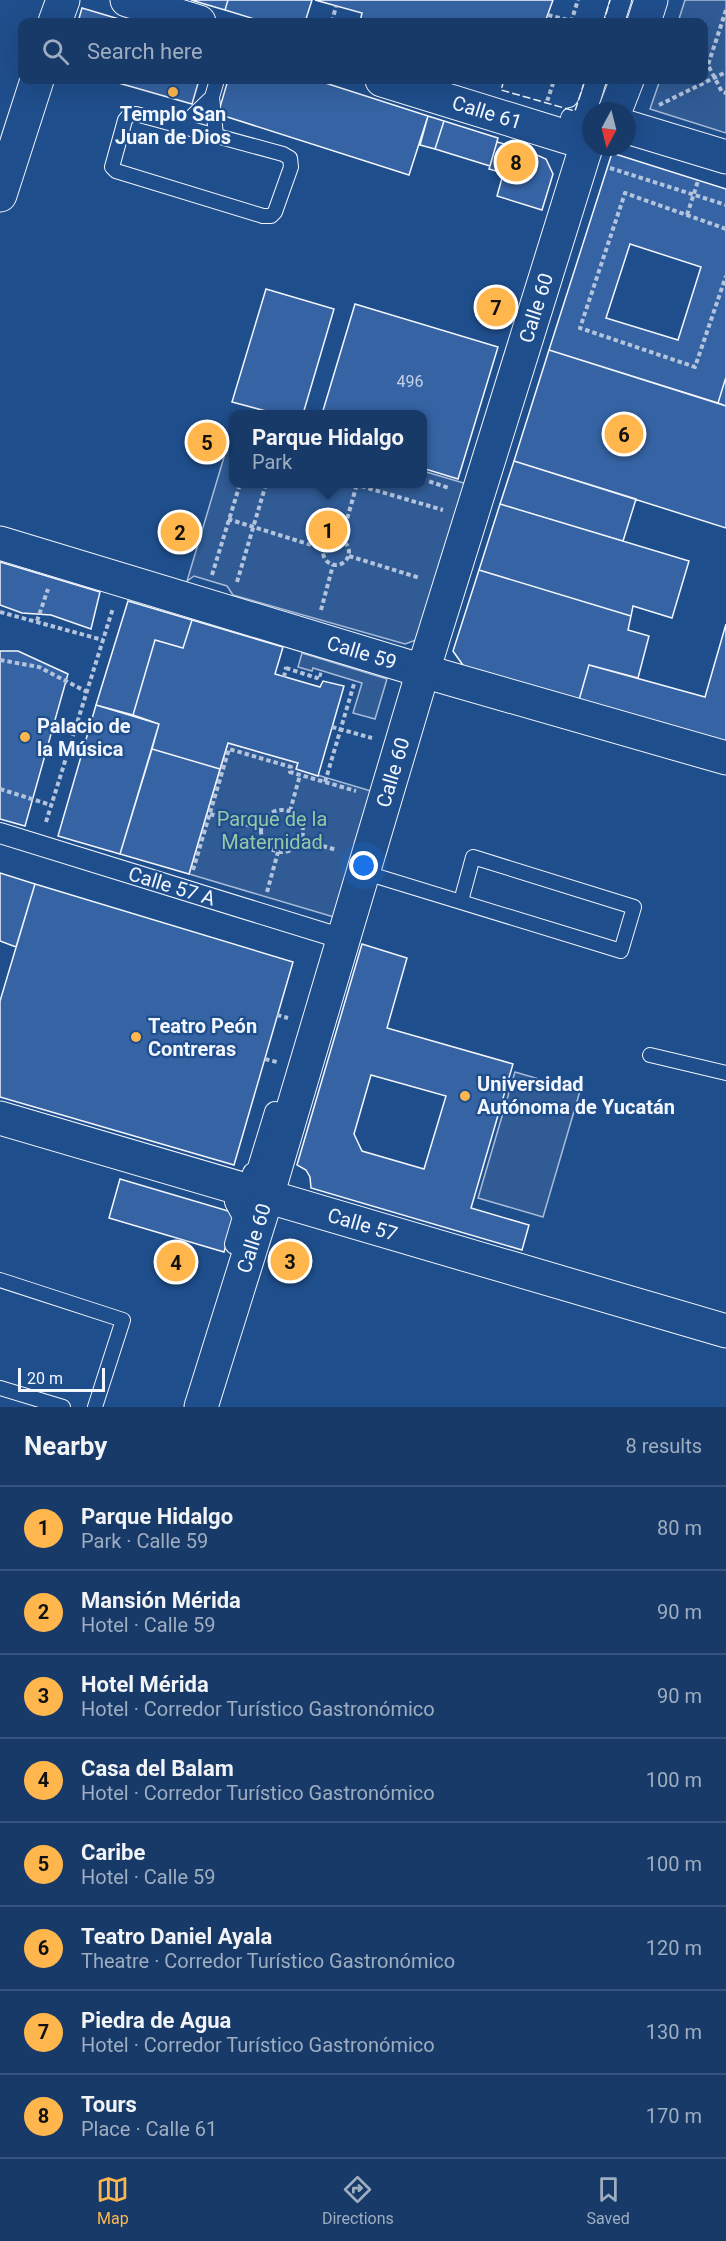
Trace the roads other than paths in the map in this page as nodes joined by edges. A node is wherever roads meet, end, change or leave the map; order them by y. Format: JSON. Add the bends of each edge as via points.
{"nodes":[{"id":1,"x":63,"y":0,"type":"edge"},
{"id":2,"x":127,"y":0,"type":"edge"},
{"id":3,"x":621,"y":0,"type":"edge"},
{"id":4,"x":651,"y":0,"type":"edge"},
{"id":5,"x":56,"y":18,"type":"edge"},
{"id":6,"x":186,"y":18,"type":"edge"},
{"id":7,"x":615,"y":18,"type":"edge"},
{"id":8,"x":645,"y":18,"type":"edge"},
{"id":9,"x":36,"y":84,"type":"edge"},
{"id":10,"x":216,"y":84,"type":"edge"},
{"id":11,"x":395,"y":84,"type":"edge"},
{"id":12,"x":595,"y":84,"type":"edge"},
{"id":13,"x":625,"y":84,"type":"edge"},
{"id":14,"x":212,"y":97,"type":"junction"},
{"id":15,"x":588,"y":102,"type":"edge"},
{"id":16,"x":618,"y":102,"type":"edge"},
{"id":17,"x":582,"y":113,"type":"edge"},
{"id":18,"x":639,"y":118,"type":"edge"},
{"id":19,"x":183,"y":125,"type":"junction"},
{"id":20,"x":582,"y":129,"type":"edge"},
{"id":21,"x":216,"y":135,"type":"junction"},
{"id":22,"x":582,"y":142,"type":"edge"},
{"id":23,"x":583,"y":156,"type":"edge"},
{"id":24,"x":586,"y":156,"type":"edge"},
{"id":25,"x":726,"y":157,"type":"edge"},
{"id":26,"x":568,"y":164,"type":"dead end"},
{"id":27,"x":0,"y":195,"type":"edge"},
{"id":28,"x":0,"y":543,"type":"edge"},
{"id":29,"x":419,"y":639,"type":"dead end"},
{"id":30,"x":444,"y":646,"type":"dead end"},
{"id":31,"x":413,"y":678,"type":"junction"},
{"id":32,"x":428,"y":704,"type":"dead end"},
{"id":33,"x":726,"y":758,"type":"edge"},
{"id":34,"x":0,"y":833,"type":"edge"},
{"id":35,"x":364,"y":868,"type":"junction"},
{"id":36,"x":461,"y":901,"type":"junction"},
{"id":37,"x":336,"y":936,"type":"junction"},
{"id":38,"x":650,"y":1055,"type":"dead end"},
{"id":39,"x":726,"y":1073,"type":"edge"},
{"id":40,"x":0,"y":1118,"type":"edge"},
{"id":41,"x":273,"y":1190,"type":"junction"},
{"id":42,"x":234,"y":1202,"type":"dead end"},
{"id":43,"x":0,"y":1280,"type":"edge"},
{"id":44,"x":726,"y":1331,"type":"edge"},
{"id":45,"x":0,"y":1388,"type":"edge"},
{"id":46,"x":63,"y":1407,"type":"edge"},
{"id":47,"x":95,"y":1407,"type":"edge"},
{"id":48,"x":186,"y":1407,"type":"edge"},
{"id":49,"x":201,"y":1407,"type":"edge"},
{"id":50,"x":217,"y":1407,"type":"edge"}],
"edges":[{"from":1,"to":5,"type":"main road"},
{"from":2,"to":6,"type":"main road"},
{"from":3,"to":7,"type":"street"},
{"from":4,"to":8,"type":"main road"},
{"from":9,"to":27,"type":"main road"},
{"from":10,"to":14,"type":"lane"},
{"from":11,"to":22,"type":"main road","name":"Calle 61"},
{"from":12,"to":15,"type":"street"},
{"from":13,"to":16,"type":"main road"},
{"from":14,"to":19,"type":"lane"},
{"from":14,"to":21,"type":"lane"},
{"from":17,"to":20,"type":"street","via":[[577,118]]},
{"from":18,"to":25,"type":"main road"},
{"from":19,"to":21,"type":"lane"},
{"from":19,"to":21,"type":"lane","via":[[129,115],[112,167],[123,174],[271,216],[291,167],[290,158]]},
{"from":23,"to":31,"type":"main road","name":"Calle 60"},
{"from":24,"to":30,"type":"street"},
{"from":26,"to":29,"type":"street"},
{"from":28,"to":31,"type":"main road","name":"Calle 59"},
{"from":31,"to":33,"type":"main road","name":"Calle 59"},
{"from":31,"to":35,"type":"main road","name":"Calle 60"},
{"from":31,"to":35,"type":"street","via":[[386,742],[370,796]]},
{"from":32,"to":35,"type":"street"},
{"from":34,"to":37,"type":"street","name":"Calle 57 A"},
{"from":35,"to":36,"type":"lane"},
{"from":35,"to":37,"type":"main road","name":"Calle 60"},
{"from":35,"to":41,"type":"street"},
{"from":36,"to":36,"type":"lane","via":[[621,951],[634,907],[473,857]]},
{"from":37,"to":41,"type":"main road","name":"Calle 60"},
{"from":38,"to":39,"type":"lane"},
{"from":40,"to":41,"type":"main road","name":"Calle 57"},
{"from":41,"to":44,"type":"main road","name":"Calle 57"},
{"from":41,"to":49,"type":"main road","name":"Calle 60"},
{"from":41,"to":50,"type":"street","via":[[275,1221]]},
{"from":42,"to":48,"type":"street","via":[[243,1217]]},
{"from":43,"to":47,"type":"lane","via":[[123,1320]]},
{"from":45,"to":46,"type":"lane"}]}
